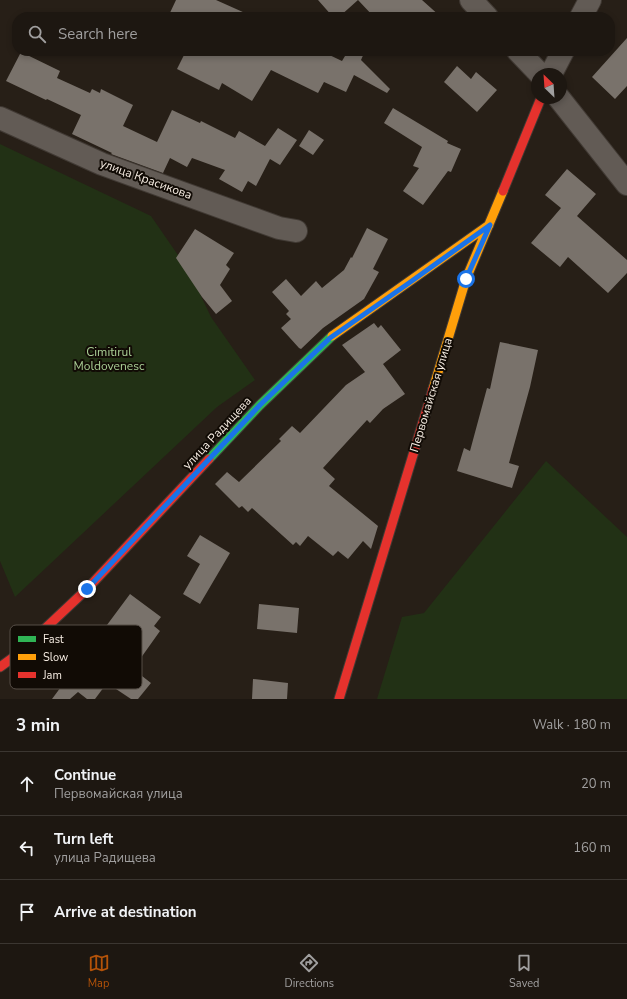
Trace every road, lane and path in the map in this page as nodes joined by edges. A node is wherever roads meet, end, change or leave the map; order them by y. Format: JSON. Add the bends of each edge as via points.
{"nodes":[{"id":1,"x":471,"y":0,"type":"edge"},
{"id":2,"x":590,"y":0,"type":"edge"},
{"id":3,"x":482,"y":12,"type":"edge"},
{"id":4,"x":584,"y":12,"type":"edge"},
{"id":5,"x":523,"y":56,"type":"edge"},
{"id":6,"x":560,"y":56,"type":"edge"},
{"id":7,"x":534,"y":68,"type":"edge"},
{"id":8,"x":554,"y":68,"type":"edge"},
{"id":9,"x":539,"y":104,"type":"edge"},
{"id":10,"x":565,"y":104,"type":"edge"},
{"id":11,"x":0,"y":118,"type":"edge"},
{"id":12,"x":627,"y":184,"type":"edge"},
{"id":13,"x":490,"y":225,"type":"junction"},
{"id":14,"x":296,"y":231,"type":"dead end"},
{"id":15,"x":49,"y":625,"type":"edge"},
{"id":16,"x":10,"y":660,"type":"edge"},
{"id":17,"x":0,"y":667,"type":"edge"},
{"id":18,"x":338,"y":699,"type":"edge"}],
"edges":[{"from":1,"to":3,"type":"street"},
{"from":2,"to":4,"type":"street"},
{"from":5,"to":7,"type":"street"},
{"from":6,"to":8,"type":"street"},
{"from":9,"to":13,"type":"street","name":"Первомайская улица"},
{"from":10,"to":12,"type":"street"},
{"from":11,"to":14,"type":"street","name":"улица Красикова","via":[[102,164],[279,228]]},
{"from":13,"to":15,"type":"street","name":"улица Радищева","via":[[330,338],[260,405],[87,589]]},
{"from":13,"to":18,"type":"street","name":"Первомайская улица","via":[[466,279]]},
{"from":16,"to":17,"type":"street","name":"улица Радищева"}]}
